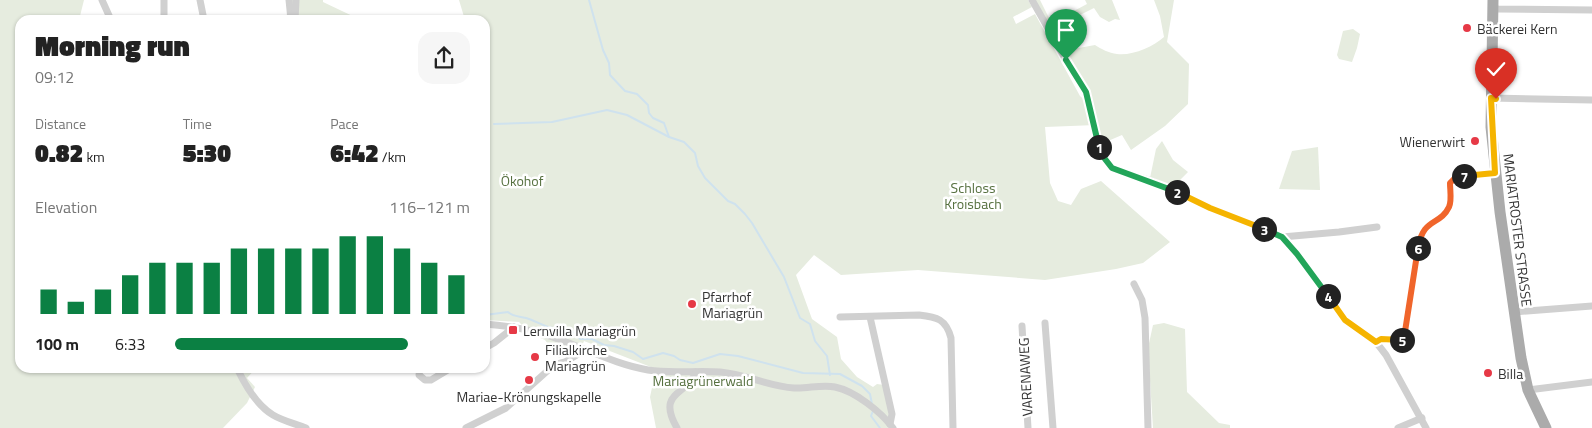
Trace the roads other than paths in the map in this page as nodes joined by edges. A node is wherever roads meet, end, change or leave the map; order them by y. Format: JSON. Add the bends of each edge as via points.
{"nodes":[{"id":1,"x":102,"y":0,"type":"edge"},
{"id":2,"x":164,"y":0,"type":"edge"},
{"id":3,"x":200,"y":0,"type":"edge"},
{"id":4,"x":289,"y":0,"type":"edge"},
{"id":5,"x":296,"y":0,"type":"edge"},
{"id":6,"x":1032,"y":0,"type":"edge"},
{"id":7,"x":1493,"y":4,"type":"edge"},
{"id":8,"x":1592,"y":10,"type":"edge"},
{"id":9,"x":110,"y":15,"type":"edge"},
{"id":10,"x":164,"y":15,"type":"edge"},
{"id":11,"x":203,"y":15,"type":"edge"},
{"id":12,"x":290,"y":15,"type":"edge"},
{"id":13,"x":295,"y":15,"type":"edge"},
{"id":14,"x":1491,"y":98,"type":"junction"},
{"id":15,"x":1592,"y":100,"type":"edge"},
{"id":16,"x":1495,"y":173,"type":"junction"},
{"id":17,"x":1377,"y":227,"type":"dead end"},
{"id":18,"x":1282,"y":237,"type":"junction"},
{"id":19,"x":1134,"y":284,"type":"dead end"},
{"id":20,"x":1592,"y":306,"type":"edge"},
{"id":21,"x":1514,"y":312,"type":"junction"},
{"id":22,"x":840,"y":317,"type":"dead end"},
{"id":23,"x":870,"y":317,"type":"junction"},
{"id":24,"x":1045,"y":323,"type":"dead end"},
{"id":25,"x":490,"y":325,"type":"edge"},
{"id":26,"x":1022,"y":326,"type":"dead end"},
{"id":27,"x":514,"y":327,"type":"junction"},
{"id":28,"x":1376,"y":342,"type":"junction"},
{"id":29,"x":490,"y":345,"type":"edge"},
{"id":30,"x":585,"y":350,"type":"junction"},
{"id":31,"x":696,"y":372,"type":"junction"},
{"id":32,"x":239,"y":373,"type":"edge"},
{"id":33,"x":419,"y":373,"type":"edge"},
{"id":34,"x":442,"y":373,"type":"edge"},
{"id":35,"x":1592,"y":382,"type":"edge"},
{"id":36,"x":1528,"y":390,"type":"junction"},
{"id":37,"x":1422,"y":418,"type":"junction"},
{"id":38,"x":891,"y":426,"type":"edge"},
{"id":39,"x":306,"y":428,"type":"edge"},
{"id":40,"x":466,"y":428,"type":"edge"},
{"id":41,"x":677,"y":428,"type":"edge"},
{"id":42,"x":953,"y":428,"type":"edge"},
{"id":43,"x":1028,"y":428,"type":"edge"},
{"id":44,"x":1052,"y":428,"type":"edge"},
{"id":45,"x":1148,"y":428,"type":"edge"},
{"id":46,"x":1398,"y":428,"type":"edge"},
{"id":47,"x":1426,"y":428,"type":"edge"},
{"id":48,"x":1546,"y":428,"type":"edge"}],
"edges":[{"from":1,"to":9,"type":"street"},
{"from":2,"to":10,"type":"street"},
{"from":3,"to":11,"type":"street"},
{"from":4,"to":12,"type":"street"},
{"from":5,"to":13,"type":"street"},
{"from":6,"to":18,"type":"street","via":[[1086,92],[1100,148],[1112,168],[1149,180]]},
{"from":7,"to":8,"type":"street","via":[[1498,9]]},
{"from":7,"to":14,"type":"main road","name":"MARIATROSTER STRASSE"},
{"from":14,"to":15,"type":"street"},
{"from":14,"to":16,"type":"main road","name":"MARIATROSTER STRASSE"},
{"from":16,"to":21,"type":"main road","name":"MARIATROSTER STRASSE"},
{"from":16,"to":28,"type":"street","via":[[1456,177],[1450,183],[1450,205],[1424,228],[1420,236],[1404,338]]},
{"from":17,"to":18,"type":"street"},
{"from":18,"to":28,"type":"street","via":[[1345,320]]},
{"from":19,"to":45,"type":"street","via":[[1142,300],[1145,318]]},
{"from":20,"to":21,"type":"street"},
{"from":21,"to":36,"type":"main road","name":"MARIATROSTER STRASSE"},
{"from":22,"to":23,"type":"street"},
{"from":23,"to":38,"type":"street","via":[[892,414]]},
{"from":23,"to":42,"type":"street","via":[[932,316],[947,325],[951,338]]},
{"from":24,"to":44,"type":"street"},
{"from":25,"to":27,"type":"street"},
{"from":26,"to":43,"type":"street","name":"VARENAWEG"},
{"from":27,"to":29,"type":"street"},
{"from":27,"to":30,"type":"street","via":[[551,336]]},
{"from":28,"to":37,"type":"street"},
{"from":30,"to":31,"type":"street","via":[[618,364],[650,371]]},
{"from":30,"to":40,"type":"street","via":[[554,366],[506,408]]},
{"from":31,"to":38,"type":"street","via":[[720,372],[791,388],[833,386],[868,404]]},
{"from":31,"to":41,"type":"street","via":[[693,381],[674,394],[670,402]]},
{"from":32,"to":39,"type":"street","via":[[264,408],[276,417]]},
{"from":33,"to":34,"type":"street","via":[[425,380],[430,380]]},
{"from":35,"to":36,"type":"street"},
{"from":36,"to":48,"type":"main road","name":"MARIATROSTER STRASSE"},
{"from":37,"to":46,"type":"street"},
{"from":37,"to":47,"type":"street"}]}
